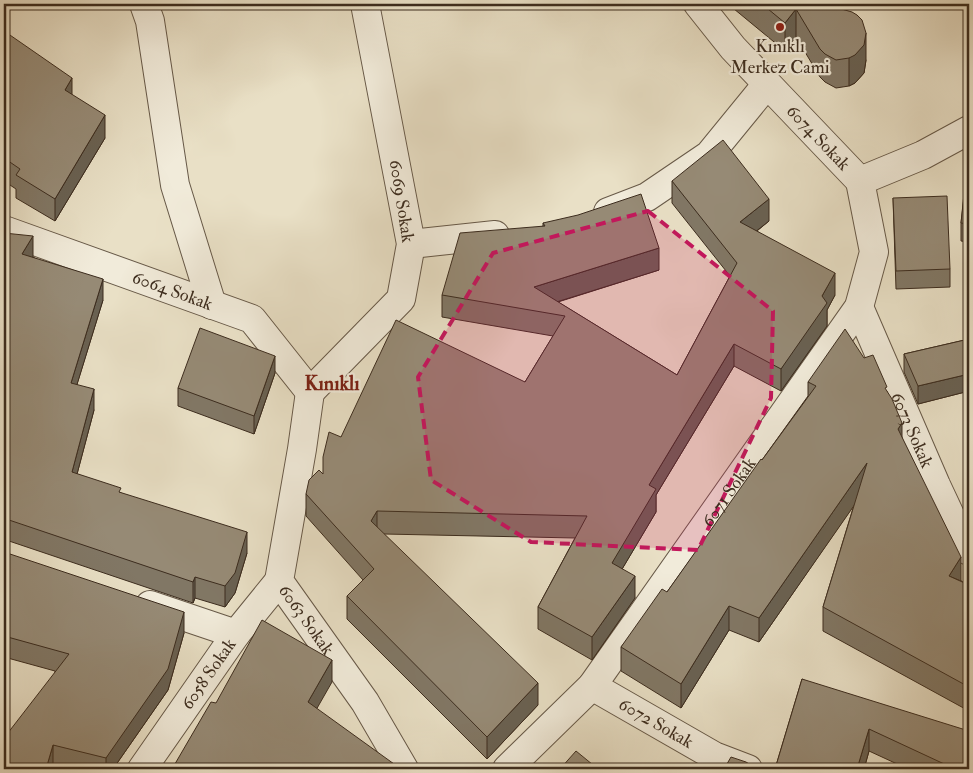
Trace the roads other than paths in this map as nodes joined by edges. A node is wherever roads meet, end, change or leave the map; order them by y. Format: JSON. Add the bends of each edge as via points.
{"nodes":[{"id":1,"x":144,"y":4,"type":"edge"},
{"id":2,"x":366,"y":4,"type":"edge"},
{"id":3,"x":698,"y":4,"type":"edge"},
{"id":4,"x":767,"y":84,"type":"junction"},
{"id":5,"x":969,"y":130,"type":"edge"},
{"id":6,"x":860,"y":181,"type":"junction"},
{"id":7,"x":581,"y":220,"type":"edge"},
{"id":8,"x":4,"y":230,"type":"edge"},
{"id":9,"x":524,"y":232,"type":"edge"},
{"id":10,"x":411,"y":244,"type":"junction"},
{"id":11,"x":212,"y":305,"type":"junction"},
{"id":12,"x":859,"y":307,"type":"junction"},
{"id":13,"x":310,"y":392,"type":"junction"},
{"id":14,"x":969,"y":551,"type":"edge"},
{"id":15,"x":279,"y":581,"type":"junction"},
{"id":16,"x":125,"y":596,"type":"edge"},
{"id":17,"x":236,"y":634,"type":"junction"},
{"id":18,"x":592,"y":686,"type":"junction"},
{"id":19,"x":142,"y":769,"type":"edge"},
{"id":20,"x":404,"y":769,"type":"edge"},
{"id":21,"x":507,"y":769,"type":"edge"},
{"id":22,"x":748,"y":769,"type":"edge"}],
"edges":[{"from":1,"to":11,"type":"street","via":[[150,21],[175,185]]},
{"from":2,"to":10,"type":"street","name":"6069 Sokak"},
{"from":3,"to":4,"type":"street","name":"6074 Sokak"},
{"from":4,"to":6,"type":"street","name":"6074 Sokak"},
{"from":4,"to":7,"type":"street","via":[[709,155],[647,197]]},
{"from":5,"to":6,"type":"street","name":"6074 Sokak","via":[[923,156]]},
{"from":6,"to":12,"type":"street","name":"6071 Sokak","via":[[874,252]]},
{"from":8,"to":11,"type":"street","name":"6064 Sokak"},
{"from":9,"to":10,"type":"street"},
{"from":10,"to":13,"type":"street","name":"6069 Sokak","via":[[401,299]]},
{"from":11,"to":13,"type":"street","name":"6064 Sokak","via":[[252,319]]},
{"from":12,"to":14,"type":"street","name":"6073 Sokak","via":[[936,485]]},
{"from":12,"to":18,"type":"street","name":"6071 Sokak"},
{"from":13,"to":15,"type":"street","name":"6063 Sokak"},
{"from":15,"to":17,"type":"street","name":"6058 Sokak"},
{"from":15,"to":20,"type":"street","name":"6063 Sokak","via":[[365,702]]},
{"from":16,"to":17,"type":"street"},
{"from":17,"to":19,"type":"street","name":"6058 Sokak"},
{"from":18,"to":21,"type":"street","name":"6071 Sokak"},
{"from":18,"to":22,"type":"street","name":"6072 Sokak","via":[[714,756]]}]}
